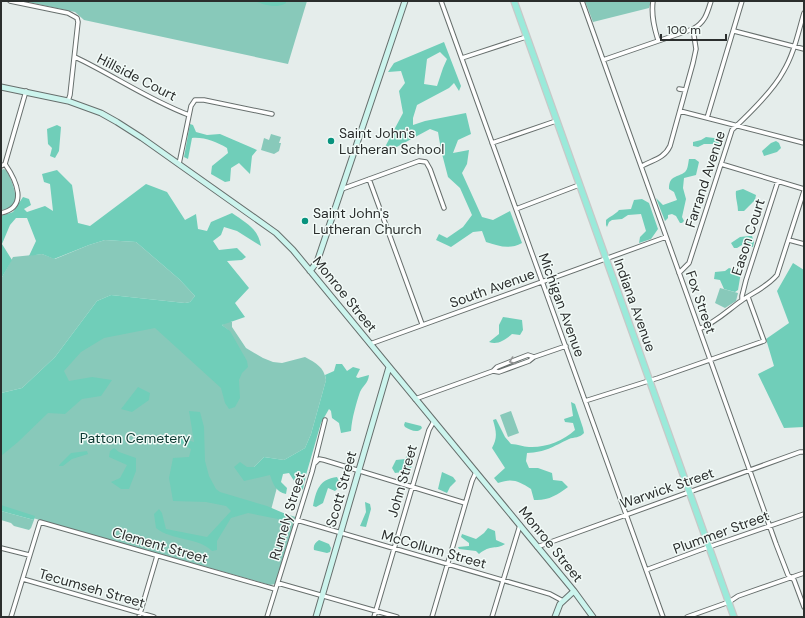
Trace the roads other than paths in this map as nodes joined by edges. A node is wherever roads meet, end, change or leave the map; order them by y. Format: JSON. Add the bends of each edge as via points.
{"nodes":[{"id":1,"x":10,"y":1,"type":"edge"},
{"id":2,"x":405,"y":1,"type":"edge"},
{"id":3,"x":441,"y":1,"type":"edge"},
{"id":4,"x":514,"y":1,"type":"edge"},
{"id":5,"x":582,"y":1,"type":"edge"},
{"id":6,"x":653,"y":1,"type":"edge"},
{"id":7,"x":711,"y":1,"type":"edge"},
{"id":8,"x":742,"y":1,"type":"edge"},
{"id":9,"x":804,"y":13,"type":"edge"},
{"id":10,"x":693,"y":28,"type":"junction"},
{"id":11,"x":734,"y":31,"type":"junction"},
{"id":12,"x":526,"y":37,"type":"junction"},
{"id":13,"x":658,"y":40,"type":"junction"},
{"id":14,"x":794,"y":47,"type":"junction"},
{"id":15,"x":804,"y":49,"type":"edge"},
{"id":16,"x":75,"y":57,"type":"junction"},
{"id":17,"x":462,"y":58,"type":"junction"},
{"id":18,"x":603,"y":60,"type":"junction"},
{"id":19,"x":1,"y":87,"type":"edge"},
{"id":20,"x":679,"y":89,"type":"dead end"},
{"id":21,"x":685,"y":90,"type":"junction"},
{"id":22,"x":26,"y":91,"type":"junction"},
{"id":23,"x":68,"y":101,"type":"junction"},
{"id":24,"x":680,"y":111,"type":"junction"},
{"id":25,"x":272,"y":114,"type":"dead end"},
{"id":26,"x":190,"y":115,"type":"junction"},
{"id":27,"x":707,"y":118,"type":"junction"},
{"id":28,"x":556,"y":121,"type":"junction"},
{"id":29,"x":738,"y":126,"type":"junction"},
{"id":30,"x":804,"y":143,"type":"edge"},
{"id":31,"x":492,"y":144,"type":"junction"},
{"id":32,"x":5,"y":164,"type":"junction"},
{"id":33,"x":179,"y":164,"type":"junction"},
{"id":34,"x":721,"y":164,"type":"junction"},
{"id":35,"x":1,"y":166,"type":"edge"},
{"id":36,"x":642,"y":166,"type":"junction"},
{"id":37,"x":369,"y":179,"type":"junction"},
{"id":38,"x":778,"y":181,"type":"junction"},
{"id":39,"x":579,"y":185,"type":"junction"},
{"id":40,"x":342,"y":189,"type":"junction"},
{"id":41,"x":804,"y":190,"type":"edge"},
{"id":42,"x":444,"y":208,"type":"dead end"},
{"id":43,"x":516,"y":209,"type":"junction"},
{"id":44,"x":1,"y":213,"type":"edge"},
{"id":45,"x":666,"y":237,"type":"junction"},
{"id":46,"x":789,"y":240,"type":"junction"},
{"id":47,"x":804,"y":244,"type":"edge"},
{"id":48,"x":606,"y":258,"type":"junction"},
{"id":49,"x":310,"y":271,"type":"junction"},
{"id":50,"x":680,"y":273,"type":"junction"},
{"id":51,"x":542,"y":282,"type":"junction"},
{"id":52,"x":748,"y":297,"type":"junction"},
{"id":53,"x":742,"y":300,"type":"junction"},
{"id":54,"x":422,"y":324,"type":"junction"},
{"id":55,"x":699,"y":329,"type":"junction"},
{"id":56,"x":370,"y":344,"type":"junction"},
{"id":57,"x":566,"y":346,"type":"junction"},
{"id":58,"x":710,"y":360,"type":"junction"},
{"id":59,"x":389,"y":367,"type":"junction"},
{"id":60,"x":650,"y":381,"type":"junction"},
{"id":61,"x":416,"y":399,"type":"junction"},
{"id":62,"x":586,"y":402,"type":"junction"},
{"id":63,"x":325,"y":420,"type":"dead end"},
{"id":64,"x":434,"y":421,"type":"junction"},
{"id":65,"x":804,"y":452,"type":"edge"},
{"id":66,"x":314,"y":464,"type":"junction"},
{"id":67,"x":359,"y":471,"type":"junction"},
{"id":68,"x":750,"y":471,"type":"junction"},
{"id":69,"x":476,"y":472,"type":"junction"},
{"id":70,"x":412,"y":487,"type":"junction"},
{"id":71,"x":689,"y":492,"type":"junction"},
{"id":72,"x":465,"y":503,"type":"junction"},
{"id":73,"x":804,"y":514,"type":"edge"},
{"id":74,"x":626,"y":515,"type":"junction"},
{"id":75,"x":298,"y":520,"type":"junction"},
{"id":76,"x":520,"y":525,"type":"junction"},
{"id":77,"x":769,"y":526,"type":"junction"},
{"id":78,"x":341,"y":533,"type":"junction"},
{"id":79,"x":538,"y":547,"type":"junction"},
{"id":80,"x":710,"y":547,"type":"junction"},
{"id":81,"x":1,"y":548,"type":"edge"},
{"id":82,"x":395,"y":549,"type":"junction"},
{"id":83,"x":29,"y":555,"type":"junction"},
{"id":84,"x":157,"y":556,"type":"junction"},
{"id":85,"x":447,"y":565,"type":"junction"},
{"id":86,"x":646,"y":570,"type":"junction"},
{"id":87,"x":804,"y":573,"type":"edge"},
{"id":88,"x":791,"y":578,"type":"junction"},
{"id":89,"x":23,"y":579,"type":"junction"},
{"id":90,"x":503,"y":581,"type":"junction"},
{"id":91,"x":278,"y":583,"type":"junction"},
{"id":92,"x":275,"y":589,"type":"junction"},
{"id":93,"x":574,"y":591,"type":"junction"},
{"id":94,"x":322,"y":596,"type":"junction"},
{"id":95,"x":563,"y":601,"type":"junction"},
{"id":96,"x":729,"y":602,"type":"junction"},
{"id":97,"x":804,"y":607,"type":"edge"},
{"id":98,"x":376,"y":611,"type":"junction"},
{"id":99,"x":140,"y":615,"type":"edge"},
{"id":100,"x":11,"y":617,"type":"edge"},
{"id":101,"x":154,"y":617,"type":"edge"},
{"id":102,"x":267,"y":617,"type":"edge"},
{"id":103,"x":316,"y":617,"type":"edge"},
{"id":104,"x":374,"y":617,"type":"edge"},
{"id":105,"x":397,"y":617,"type":"edge"},
{"id":106,"x":432,"y":617,"type":"edge"},
{"id":107,"x":492,"y":617,"type":"edge"},
{"id":108,"x":555,"y":617,"type":"edge"},
{"id":109,"x":593,"y":617,"type":"edge"},
{"id":110,"x":663,"y":617,"type":"edge"},
{"id":111,"x":687,"y":617,"type":"edge"},
{"id":112,"x":734,"y":617,"type":"edge"}],
"edges":[{"from":1,"to":16,"type":"street","via":[[68,13],[77,18]]},
{"from":2,"to":40,"type":"main road"},
{"from":3,"to":17,"type":"street","name":"Michigan Avenue"},
{"from":4,"to":12,"type":"main road","name":"Indiana Avenue"},
{"from":5,"to":18,"type":"street","name":"Fox Street"},
{"from":6,"to":13,"type":"street","via":[[653,24]]},
{"from":7,"to":10,"type":"street","via":[[703,22]]},
{"from":8,"to":11,"type":"street"},
{"from":9,"to":14,"type":"street","name":"Farrand Avenue"},
{"from":10,"to":13,"type":"street"},
{"from":10,"to":21,"type":"street","via":[[696,49]]},
{"from":11,"to":14,"type":"street"},
{"from":11,"to":27,"type":"street"},
{"from":12,"to":17,"type":"street"},
{"from":12,"to":28,"type":"main road","name":"Indiana Avenue"},
{"from":13,"to":18,"type":"street"},
{"from":14,"to":15,"type":"street"},
{"from":14,"to":29,"type":"street","name":"Farrand Avenue","via":[[788,64],[777,82]]},
{"from":16,"to":23,"type":"street"},
{"from":16,"to":26,"type":"street","name":"Hillside Court"},
{"from":17,"to":31,"type":"street","name":"Michigan Avenue"},
{"from":18,"to":36,"type":"street","name":"Fox Street"},
{"from":19,"to":22,"type":"main road","name":"Monroe Street"},
{"from":20,"to":21,"type":"street"},
{"from":21,"to":24,"type":"street"},
{"from":22,"to":23,"type":"main road","name":"Monroe Street"},
{"from":22,"to":32,"type":"street"},
{"from":23,"to":33,"type":"main road","name":"Monroe Street","via":[[85,106],[117,122]]},
{"from":24,"to":27,"type":"street"},
{"from":24,"to":36,"type":"street","via":[[668,150],[659,159]]},
{"from":25,"to":26,"type":"street","via":[[200,99],[193,102]]},
{"from":26,"to":33,"type":"street"},
{"from":27,"to":29,"type":"street"},
{"from":28,"to":31,"type":"street"},
{"from":28,"to":39,"type":"main road","name":"Indiana Avenue"},
{"from":29,"to":30,"type":"street"},
{"from":29,"to":34,"type":"street","name":"Farrand Avenue","via":[[732,130]]},
{"from":31,"to":43,"type":"street","name":"Michigan Avenue"},
{"from":32,"to":35,"type":"street"},
{"from":32,"to":44,"type":"street","via":[[12,173],[18,197],[16,206]]},
{"from":33,"to":49,"type":"main road","name":"Monroe Street","via":[[276,233]]},
{"from":34,"to":38,"type":"street"},
{"from":34,"to":50,"type":"street","name":"Farrand Avenue","via":[[689,263]]},
{"from":36,"to":45,"type":"street","name":"Fox Street"},
{"from":37,"to":40,"type":"street"},
{"from":37,"to":42,"type":"street","via":[[419,161],[426,162]]},
{"from":37,"to":54,"type":"street"},
{"from":38,"to":41,"type":"street"},
{"from":38,"to":53,"type":"street","name":"Eason Court"},
{"from":39,"to":43,"type":"street"},
{"from":39,"to":48,"type":"main road","name":"Indiana Avenue"},
{"from":40,"to":49,"type":"main road","via":[[317,262]]},
{"from":41,"to":46,"type":"street"},
{"from":43,"to":51,"type":"street","name":"Michigan Avenue"},
{"from":45,"to":48,"type":"street","name":"South Avenue"},
{"from":45,"to":50,"type":"street","name":"Fox Street"},
{"from":46,"to":47,"type":"street"},
{"from":46,"to":52,"type":"street","via":[[776,276]]},
{"from":48,"to":51,"type":"street","name":"South Avenue"},
{"from":48,"to":60,"type":"main road","name":"Indiana Avenue"},
{"from":49,"to":56,"type":"main road","name":"Monroe Street"},
{"from":50,"to":55,"type":"street","name":"Fox Street"},
{"from":51,"to":54,"type":"street","name":"South Avenue"},
{"from":51,"to":57,"type":"street","name":"Michigan Avenue"},
{"from":52,"to":53,"type":"street"},
{"from":52,"to":58,"type":"street","via":[[764,341]]},
{"from":53,"to":55,"type":"street"},
{"from":54,"to":56,"type":"street","name":"South Avenue"},
{"from":55,"to":58,"type":"street","name":"Fox Street"},
{"from":56,"to":59,"type":"main road","name":"Monroe Street"},
{"from":57,"to":61,"type":"street","via":[[534,357],[528,356]]},
{"from":57,"to":62,"type":"street","name":"Michigan Avenue"},
{"from":58,"to":60,"type":"street"},
{"from":58,"to":68,"type":"street","name":"Fox Street"},
{"from":59,"to":61,"type":"main road","name":"Monroe Street"},
{"from":59,"to":67,"type":"main road","name":"Scott Street"},
{"from":60,"to":62,"type":"street"},
{"from":60,"to":71,"type":"main road","name":"Indiana Avenue"},
{"from":61,"to":64,"type":"main road","name":"Monroe Street"},
{"from":62,"to":74,"type":"street","name":"Michigan Avenue"},
{"from":63,"to":66,"type":"street","name":"Rumely Street"},
{"from":64,"to":69,"type":"main road","name":"Monroe Street"},
{"from":64,"to":70,"type":"street","name":"John Street"},
{"from":65,"to":68,"type":"street","name":"Warwick Street"},
{"from":66,"to":67,"type":"street","via":[[319,459]]},
{"from":66,"to":75,"type":"street","name":"Rumely Street"},
{"from":67,"to":70,"type":"street"},
{"from":67,"to":78,"type":"main road","name":"Scott Street"},
{"from":68,"to":71,"type":"street","name":"Warwick Street"},
{"from":68,"to":77,"type":"street","name":"Fox Street"},
{"from":69,"to":72,"type":"street"},
{"from":69,"to":76,"type":"main road","name":"Monroe Street"},
{"from":70,"to":72,"type":"street"},
{"from":70,"to":82,"type":"street","name":"John Street"},
{"from":71,"to":74,"type":"street","name":"Warwick Street"},
{"from":71,"to":80,"type":"main road","name":"Indiana Avenue"},
{"from":72,"to":85,"type":"street"},
{"from":73,"to":77,"type":"street","name":"Plummer Street"},
{"from":74,"to":79,"type":"street","name":"Warwick Street"},
{"from":74,"to":86,"type":"street","name":"Michigan Avenue"},
{"from":75,"to":78,"type":"street","name":"McCollum Street"},
{"from":75,"to":91,"type":"street","name":"Rumely Street"},
{"from":76,"to":79,"type":"main road","name":"Monroe Street"},
{"from":76,"to":90,"type":"street"},
{"from":77,"to":80,"type":"street","name":"Plummer Street"},
{"from":77,"to":88,"type":"street","name":"Fox Street"},
{"from":78,"to":82,"type":"street","name":"McCollum Street"},
{"from":78,"to":94,"type":"main road","name":"Scott Street"},
{"from":79,"to":93,"type":"main road","name":"Monroe Street"},
{"from":80,"to":86,"type":"street","name":"Plummer Street"},
{"from":80,"to":96,"type":"main road","name":"Indiana Avenue"},
{"from":81,"to":83,"type":"street"},
{"from":82,"to":85,"type":"street","name":"McCollum Street"},
{"from":82,"to":98,"type":"street","name":"John Street"},
{"from":83,"to":84,"type":"street","name":"Clement Street","via":[[40,522]]},
{"from":83,"to":89,"type":"street"},
{"from":84,"to":92,"type":"street","name":"Clement Street"},
{"from":84,"to":99,"type":"street"},
{"from":85,"to":90,"type":"street","name":"McCollum Street"},
{"from":85,"to":106,"type":"street"},
{"from":86,"to":110,"type":"street","name":"Michigan Avenue"},
{"from":87,"to":88,"type":"street"},
{"from":88,"to":96,"type":"street","via":[[738,596]]},
{"from":88,"to":97,"type":"street","name":"Fox Street"},
{"from":89,"to":99,"type":"street","name":"Tecumseh Street"},
{"from":89,"to":100,"type":"street"},
{"from":90,"to":95,"type":"street","name":"McCollum Street","via":[[550,594]]},
{"from":90,"to":107,"type":"street"},
{"from":91,"to":92,"type":"street","name":"Rumely Street"},
{"from":91,"to":94,"type":"street"},
{"from":92,"to":102,"type":"street","name":"Rumely Street"},
{"from":93,"to":95,"type":"main road"},
{"from":93,"to":109,"type":"main road","name":"Monroe Street"},
{"from":94,"to":98,"type":"street"},
{"from":94,"to":103,"type":"main road","name":"Scott Street"},
{"from":95,"to":108,"type":"main road"},
{"from":96,"to":111,"type":"street"},
{"from":96,"to":112,"type":"main road","name":"Indiana Avenue"},
{"from":98,"to":104,"type":"street","name":"John Street"},
{"from":98,"to":105,"type":"street"},
{"from":99,"to":101,"type":"street","name":"Tecumseh Street"}]}
